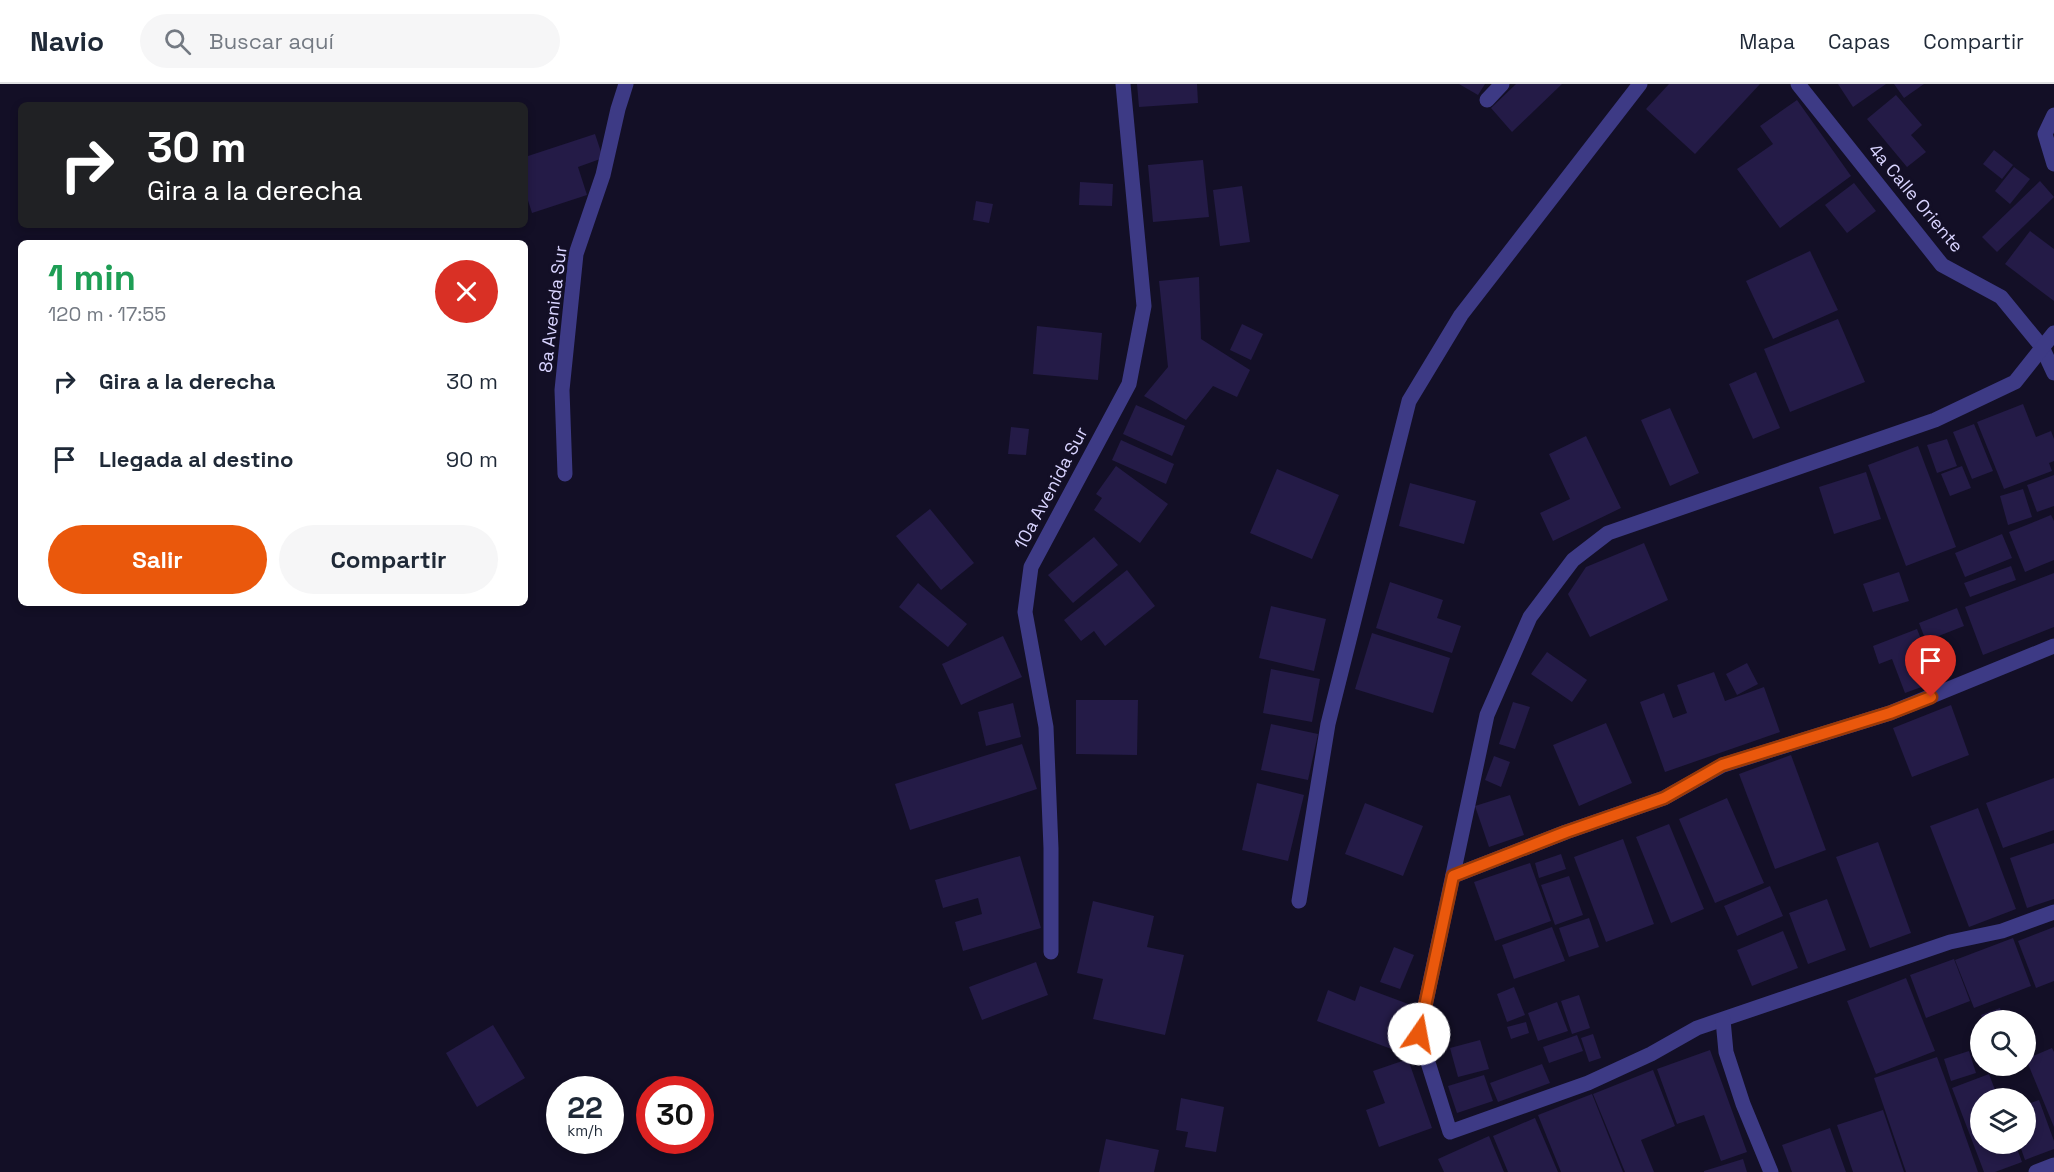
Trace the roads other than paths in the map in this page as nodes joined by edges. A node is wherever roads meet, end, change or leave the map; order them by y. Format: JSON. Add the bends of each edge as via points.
{"nodes":[{"id":1,"x":626,"y":84,"type":"edge"},
{"id":2,"x":1123,"y":84,"type":"edge"},
{"id":3,"x":1502,"y":84,"type":"edge"},
{"id":4,"x":1640,"y":84,"type":"edge"},
{"id":5,"x":1798,"y":84,"type":"edge"},
{"id":6,"x":1486,"y":100,"type":"dead end"},
{"id":7,"x":2054,"y":115,"type":"edge"},
{"id":8,"x":2054,"y":164,"type":"edge"},
{"id":9,"x":2054,"y":333,"type":"edge"},
{"id":10,"x":2042,"y":347,"type":"junction"},
{"id":11,"x":2054,"y":373,"type":"edge"},
{"id":12,"x":565,"y":474,"type":"dead end"},
{"id":13,"x":2054,"y":646,"type":"edge"},
{"id":14,"x":1453,"y":876,"type":"junction"},
{"id":15,"x":1299,"y":901,"type":"dead end"},
{"id":16,"x":2054,"y":912,"type":"edge"},
{"id":17,"x":1051,"y":952,"type":"dead end"},
{"id":18,"x":1723,"y":1020,"type":"junction"},
{"id":19,"x":2054,"y":1165,"type":"edge"},
{"id":20,"x":1771,"y":1172,"type":"edge"},
{"id":21,"x":2036,"y":1172,"type":"edge"}],
"edges":[{"from":1,"to":12,"type":"street","name":"8a Avenida Sur","via":[[603,175],[576,254],[562,390]]},
{"from":2,"to":17,"type":"street","name":"10a Avenida Sur","via":[[1144,306],[1129,384],[1031,567],[1025,612],[1046,727]]},
{"from":3,"to":6,"type":"street"},
{"from":4,"to":15,"type":"street","via":[[1461,315],[1408,401],[1328,724]]},
{"from":5,"to":10,"type":"street","name":"4a Calle Oriente","via":[[1942,265],[2001,297]]},
{"from":7,"to":8,"type":"street","via":[[2045,134]]},
{"from":9,"to":10,"type":"street"},
{"from":10,"to":11,"type":"street","name":"4a Calle Oriente"},
{"from":10,"to":14,"type":"street","via":[[2015,382],[1935,420],[1608,533],[1573,560],[1530,616],[1487,715]]},
{"from":13,"to":14,"type":"street","via":[[1890,713],[1722,765],[1664,798]]},
{"from":14,"to":18,"type":"street","via":[[1419,1034],[1450,1132],[1588,1083],[1697,1028]]},
{"from":16,"to":18,"type":"street","via":[[2002,931],[1950,942]]},
{"from":18,"to":20,"type":"street","via":[[1726,1052]]},
{"from":19,"to":21,"type":"street"}]}
